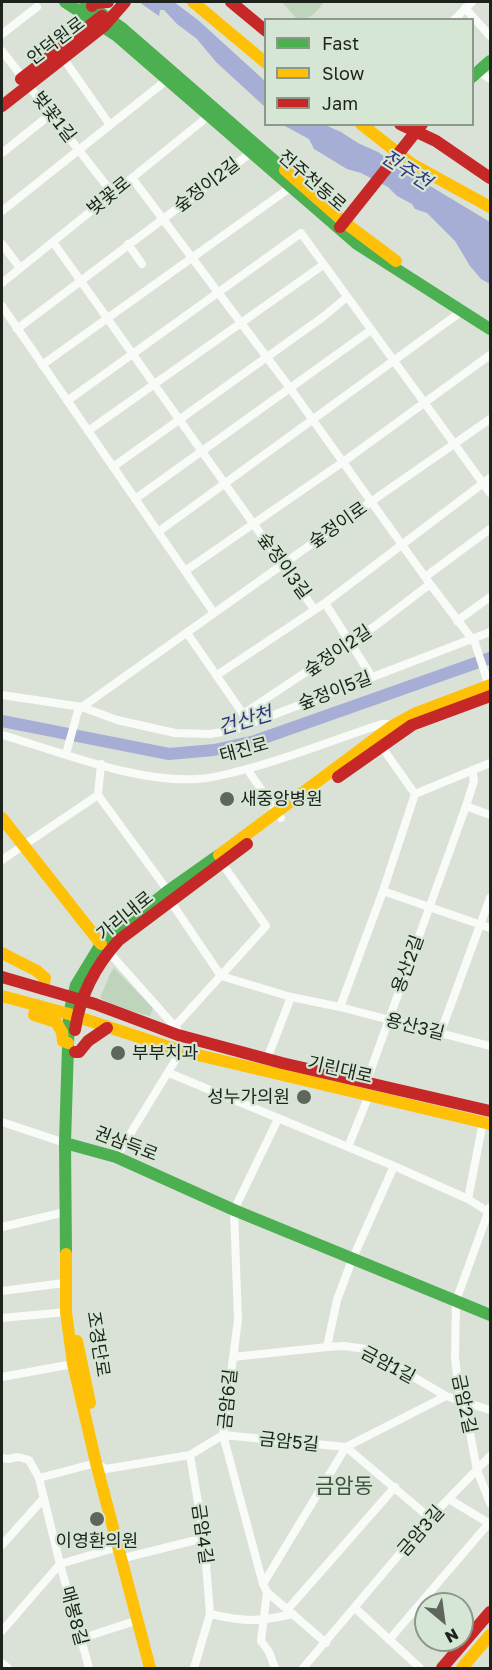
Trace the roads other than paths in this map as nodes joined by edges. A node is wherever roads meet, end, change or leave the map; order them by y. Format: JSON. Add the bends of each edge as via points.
{"nodes":[{"id":1,"x":65,"y":2,"type":"edge"},
{"id":2,"x":193,"y":2,"type":"edge"},
{"id":3,"x":231,"y":2,"type":"edge"},
{"id":4,"x":468,"y":5,"type":"edge"},
{"id":5,"x":38,"y":7,"type":"dead end"},
{"id":6,"x":106,"y":10,"type":"edge"},
{"id":7,"x":456,"y":18,"type":"edge"},
{"id":8,"x":264,"y":29,"type":"edge"},
{"id":9,"x":2,"y":34,"type":"edge"},
{"id":10,"x":490,"y":36,"type":"edge"},
{"id":11,"x":2,"y":51,"type":"edge"},
{"id":12,"x":63,"y":58,"type":"junction"},
{"id":13,"x":264,"y":61,"type":"edge"},
{"id":14,"x":490,"y":61,"type":"edge"},
{"id":15,"x":475,"y":72,"type":"edge"},
{"id":16,"x":168,"y":79,"type":"junction"},
{"id":17,"x":490,"y":79,"type":"edge"},
{"id":18,"x":26,"y":81,"type":"junction"},
{"id":19,"x":2,"y":96,"type":"edge"},
{"id":20,"x":2,"y":106,"type":"edge"},
{"id":21,"x":213,"y":112,"type":"junction"},
{"id":22,"x":51,"y":114,"type":"junction"},
{"id":23,"x":110,"y":125,"type":"junction"},
{"id":24,"x":364,"y":127,"type":"edge"},
{"id":25,"x":420,"y":128,"type":"edge"},
{"id":26,"x":79,"y":150,"type":"junction"},
{"id":27,"x":252,"y":152,"type":"junction"},
{"id":28,"x":2,"y":153,"type":"edge"},
{"id":29,"x":132,"y":178,"type":"junction"},
{"id":30,"x":490,"y":178,"type":"edge"},
{"id":31,"x":291,"y":187,"type":"junction"},
{"id":32,"x":113,"y":194,"type":"junction"},
{"id":33,"x":490,"y":207,"type":"edge"},
{"id":34,"x":2,"y":211,"type":"edge"},
{"id":35,"x":162,"y":219,"type":"junction"},
{"id":36,"x":343,"y":223,"type":"junction"},
{"id":37,"x":53,"y":242,"type":"junction"},
{"id":38,"x":2,"y":244,"type":"edge"},
{"id":39,"x":128,"y":244,"type":"junction"},
{"id":40,"x":193,"y":257,"type":"junction"},
{"id":41,"x":142,"y":264,"type":"dead end"},
{"id":42,"x":323,"y":265,"type":"junction"},
{"id":43,"x":20,"y":268,"type":"junction"},
{"id":44,"x":80,"y":280,"type":"junction"},
{"id":45,"x":2,"y":283,"type":"edge"},
{"id":46,"x":218,"y":292,"type":"junction"},
{"id":47,"x":347,"y":297,"type":"junction"},
{"id":48,"x":2,"y":306,"type":"edge"},
{"id":49,"x":462,"y":311,"type":"junction"},
{"id":50,"x":107,"y":318,"type":"junction"},
{"id":51,"x":490,"y":321,"type":"edge"},
{"id":52,"x":241,"y":323,"type":"junction"},
{"id":53,"x":17,"y":329,"type":"junction"},
{"id":54,"x":490,"y":329,"type":"edge"},
{"id":55,"x":371,"y":330,"type":"junction"},
{"id":56,"x":132,"y":354,"type":"junction"},
{"id":57,"x":490,"y":355,"type":"edge"},
{"id":58,"x":266,"y":357,"type":"junction"},
{"id":59,"x":394,"y":361,"type":"junction"},
{"id":60,"x":42,"y":365,"type":"junction"},
{"id":61,"x":154,"y":385,"type":"junction"},
{"id":62,"x":290,"y":388,"type":"junction"},
{"id":63,"x":67,"y":401,"type":"junction"},
{"id":64,"x":424,"y":402,"type":"junction"},
{"id":65,"x":179,"y":419,"type":"junction"},
{"id":66,"x":490,"y":420,"type":"edge"},
{"id":67,"x":313,"y":421,"type":"junction"},
{"id":68,"x":88,"y":431,"type":"junction"},
{"id":69,"x":454,"y":444,"type":"junction"},
{"id":70,"x":202,"y":451,"type":"junction"},
{"id":71,"x":343,"y":462,"type":"junction"},
{"id":72,"x":112,"y":467,"type":"junction"},
{"id":73,"x":487,"y":481,"type":"edge"},
{"id":74,"x":225,"y":484,"type":"junction"},
{"id":75,"x":490,"y":493,"type":"edge"},
{"id":76,"x":135,"y":499,"type":"junction"},
{"id":77,"x":372,"y":501,"type":"junction"},
{"id":78,"x":254,"y":524,"type":"junction"},
{"id":79,"x":490,"y":529,"type":"edge"},
{"id":80,"x":158,"y":532,"type":"junction"},
{"id":81,"x":402,"y":545,"type":"junction"},
{"id":82,"x":282,"y":564,"type":"junction"},
{"id":83,"x":185,"y":572,"type":"junction"},
{"id":84,"x":428,"y":581,"type":"junction"},
{"id":85,"x":490,"y":597,"type":"edge"},
{"id":86,"x":325,"y":603,"type":"junction"},
{"id":87,"x":314,"y":609,"type":"junction"},
{"id":88,"x":214,"y":613,"type":"junction"},
{"id":89,"x":457,"y":621,"type":"junction"},
{"id":90,"x":490,"y":632,"type":"edge"},
{"id":91,"x":187,"y":633,"type":"junction"},
{"id":92,"x":472,"y":641,"type":"junction"},
{"id":93,"x":350,"y":643,"type":"junction"},
{"id":94,"x":217,"y":675,"type":"junction"},
{"id":95,"x":372,"y":677,"type":"junction"},
{"id":96,"x":490,"y":687,"type":"edge"},
{"id":97,"x":2,"y":695,"type":"edge"},
{"id":98,"x":80,"y":707,"type":"junction"},
{"id":99,"x":243,"y":714,"type":"junction"},
{"id":100,"x":250,"y":724,"type":"junction"},
{"id":101,"x":392,"y":726,"type":"junction"},
{"id":102,"x":2,"y":735,"type":"edge"},
{"id":103,"x":378,"y":742,"type":"junction"},
{"id":104,"x":67,"y":752,"type":"junction"},
{"id":105,"x":101,"y":764,"type":"junction"},
{"id":106,"x":490,"y":764,"type":"edge"},
{"id":107,"x":247,"y":769,"type":"junction"},
{"id":108,"x":472,"y":770,"type":"junction"},
{"id":109,"x":415,"y":794,"type":"junction"},
{"id":110,"x":98,"y":795,"type":"junction"},
{"id":111,"x":466,"y":806,"type":"junction"},
{"id":112,"x":279,"y":815,"type":"junction"},
{"id":113,"x":490,"y":815,"type":"edge"},
{"id":114,"x":2,"y":818,"type":"edge"},
{"id":115,"x":23,"y":846,"type":"junction"},
{"id":116,"x":2,"y":860,"type":"edge"},
{"id":117,"x":219,"y":860,"type":"junction"},
{"id":118,"x":383,"y":891,"type":"junction"},
{"id":119,"x":169,"y":896,"type":"junction"},
{"id":120,"x":490,"y":898,"type":"edge"},
{"id":121,"x":429,"y":908,"type":"junction"},
{"id":122,"x":481,"y":925,"type":"junction"},
{"id":123,"x":490,"y":928,"type":"edge"},
{"id":124,"x":104,"y":947,"type":"junction"},
{"id":125,"x":2,"y":953,"type":"edge"},
{"id":126,"x":221,"y":976,"type":"junction"},
{"id":127,"x":2,"y":977,"type":"edge"},
{"id":128,"x":43,"y":989,"type":"junction"},
{"id":129,"x":2,"y":996,"type":"edge"},
{"id":130,"x":291,"y":997,"type":"junction"},
{"id":131,"x":77,"y":999,"type":"junction"},
{"id":132,"x":37,"y":1005,"type":"junction"},
{"id":133,"x":340,"y":1007,"type":"junction"},
{"id":134,"x":73,"y":1015,"type":"junction"},
{"id":135,"x":387,"y":1021,"type":"junction"},
{"id":136,"x":107,"y":1028,"type":"junction"},
{"id":137,"x":177,"y":1030,"type":"junction"},
{"id":138,"x":440,"y":1034,"type":"junction"},
{"id":139,"x":490,"y":1045,"type":"edge"},
{"id":140,"x":72,"y":1048,"type":"junction"},
{"id":141,"x":181,"y":1051,"type":"junction"},
{"id":142,"x":267,"y":1059,"type":"junction"},
{"id":143,"x":169,"y":1073,"type":"junction"},
{"id":144,"x":368,"y":1089,"type":"junction"},
{"id":145,"x":490,"y":1111,"type":"edge"},
{"id":146,"x":278,"y":1119,"type":"junction"},
{"id":147,"x":2,"y":1122,"type":"edge"},
{"id":148,"x":487,"y":1123,"type":"edge"},
{"id":149,"x":69,"y":1143,"type":"junction"},
{"id":150,"x":348,"y":1147,"type":"junction"},
{"id":151,"x":116,"y":1157,"type":"junction"},
{"id":152,"x":394,"y":1166,"type":"junction"},
{"id":153,"x":468,"y":1199,"type":"junction"},
{"id":154,"x":234,"y":1210,"type":"junction"},
{"id":155,"x":490,"y":1210,"type":"edge"},
{"id":156,"x":64,"y":1212,"type":"junction"},
{"id":157,"x":2,"y":1227,"type":"edge"},
{"id":158,"x":352,"y":1260,"type":"junction"},
{"id":159,"x":64,"y":1283,"type":"junction"},
{"id":160,"x":2,"y":1291,"type":"edge"},
{"id":161,"x":456,"y":1301,"type":"junction"},
{"id":162,"x":66,"y":1312,"type":"junction"},
{"id":163,"x":490,"y":1315,"type":"edge"},
{"id":164,"x":2,"y":1318,"type":"edge"},
{"id":165,"x":327,"y":1347,"type":"junction"},
{"id":166,"x":233,"y":1357,"type":"junction"},
{"id":167,"x":73,"y":1364,"type":"junction"},
{"id":168,"x":2,"y":1377,"type":"edge"},
{"id":169,"x":446,"y":1396,"type":"junction"},
{"id":170,"x":464,"y":1401,"type":"junction"},
{"id":171,"x":490,"y":1410,"type":"edge"},
{"id":172,"x":223,"y":1435,"type":"junction"},
{"id":173,"x":346,"y":1447,"type":"junction"},
{"id":174,"x":190,"y":1455,"type":"junction"},
{"id":175,"x":490,"y":1456,"type":"edge"},
{"id":176,"x":2,"y":1458,"type":"edge"},
{"id":177,"x":101,"y":1466,"type":"junction"},
{"id":178,"x":477,"y":1470,"type":"junction"},
{"id":179,"x":39,"y":1478,"type":"junction"},
{"id":180,"x":395,"y":1487,"type":"junction"},
{"id":181,"x":43,"y":1499,"type":"junction"},
{"id":182,"x":449,"y":1499,"type":"junction"},
{"id":183,"x":490,"y":1503,"type":"edge"},
{"id":184,"x":430,"y":1518,"type":"junction"},
{"id":185,"x":490,"y":1523,"type":"edge"},
{"id":186,"x":204,"y":1538,"type":"junction"},
{"id":187,"x":2,"y":1545,"type":"edge"},
{"id":188,"x":118,"y":1547,"type":"junction"},
{"id":189,"x":128,"y":1557,"type":"junction"},
{"id":190,"x":60,"y":1564,"type":"junction"},
{"id":191,"x":265,"y":1588,"type":"junction"},
{"id":192,"x":355,"y":1608,"type":"junction"},
{"id":193,"x":290,"y":1612,"type":"junction"},
{"id":194,"x":490,"y":1612,"type":"edge"},
{"id":195,"x":210,"y":1614,"type":"junction"},
{"id":196,"x":138,"y":1620,"type":"junction"},
{"id":197,"x":263,"y":1621,"type":"junction"},
{"id":198,"x":2,"y":1631,"type":"edge"},
{"id":199,"x":490,"y":1635,"type":"edge"},
{"id":200,"x":80,"y":1639,"type":"junction"},
{"id":201,"x":389,"y":1640,"type":"junction"},
{"id":202,"x":326,"y":1643,"type":"junction"},
{"id":203,"x":2,"y":1663,"type":"edge"},
{"id":204,"x":8,"y":1668,"type":"edge"},
{"id":205,"x":88,"y":1668,"type":"edge"},
{"id":206,"x":150,"y":1668,"type":"edge"},
{"id":207,"x":158,"y":1668,"type":"edge"},
{"id":208,"x":194,"y":1668,"type":"edge"},
{"id":209,"x":275,"y":1668,"type":"edge"},
{"id":210,"x":303,"y":1668,"type":"edge"},
{"id":211,"x":420,"y":1668,"type":"edge"},
{"id":212,"x":442,"y":1668,"type":"edge"},
{"id":213,"x":462,"y":1668,"type":"edge"}],
"edges":[{"from":1,"to":6,"type":"street","name":"전주천동로"},
{"from":2,"to":13,"type":"street"},
{"from":3,"to":8,"type":"street"},
{"from":4,"to":7,"type":"street"},
{"from":4,"to":10,"type":"street"},
{"from":5,"to":9,"type":"street"},
{"from":6,"to":12,"type":"street","name":"안덕원로"},
{"from":6,"to":16,"type":"street","name":"전주천동로"},
{"from":6,"to":18,"type":"street","name":"안덕원로"},
{"from":6,"to":21,"type":"street","name":"전주천동로","via":[[124,10],[124,27]]},
{"from":11,"to":18,"type":"street","name":"벚꽃1길"},
{"from":12,"to":18,"type":"street","name":"안덕원로"},
{"from":12,"to":23,"type":"street"},
{"from":14,"to":15,"type":"street"},
{"from":15,"to":17,"type":"street"},
{"from":16,"to":21,"type":"street","name":"전주천동로"},
{"from":16,"to":23,"type":"street","name":"벚꽃1길"},
{"from":18,"to":19,"type":"street","name":"안덕원로"},
{"from":18,"to":20,"type":"street","name":"안덕원로"},
{"from":18,"to":22,"type":"street","name":"벚꽃1길"},
{"from":21,"to":27,"type":"street","name":"전주천동로"},
{"from":21,"to":29,"type":"street","name":"벚꽃로"},
{"from":21,"to":36,"type":"street","name":"전주천동로"},
{"from":22,"to":26,"type":"street","name":"벚꽃1길"},
{"from":22,"to":28,"type":"street"},
{"from":23,"to":26,"type":"street","name":"벚꽃1길"},
{"from":24,"to":33,"type":"street","via":[[412,164]]},
{"from":25,"to":30,"type":"street"},
{"from":25,"to":36,"type":"street"},
{"from":26,"to":32,"type":"street","name":"벚꽃1길"},
{"from":26,"to":34,"type":"street"},
{"from":27,"to":31,"type":"street","name":"전주천동로"},
{"from":27,"to":35,"type":"street","name":"숲정이2길"},
{"from":29,"to":32,"type":"street","name":"벚꽃로"},
{"from":29,"to":35,"type":"street","name":"숲정이2길"},
{"from":31,"to":36,"type":"street","name":"전주천동로"},
{"from":31,"to":40,"type":"street"},
{"from":32,"to":37,"type":"street","name":"벚꽃로"},
{"from":35,"to":39,"type":"street","name":"숲정이2길"},
{"from":35,"to":40,"type":"street","name":"숲정이2길"},
{"from":36,"to":49,"type":"street","name":"전주천동로","via":[[357,244]]},
{"from":36,"to":51,"type":"street","name":"전주천동로"},
{"from":37,"to":43,"type":"street","name":"벚꽃로"},
{"from":37,"to":44,"type":"street","name":"숲정이3길"},
{"from":38,"to":43,"type":"street"},
{"from":39,"to":41,"type":"street"},
{"from":39,"to":44,"type":"street"},
{"from":40,"to":46,"type":"street","name":"숲정이2길"},
{"from":40,"to":50,"type":"street"},
{"from":42,"to":46,"type":"street","via":[[301,233]]},
{"from":42,"to":47,"type":"street"},
{"from":42,"to":52,"type":"street"},
{"from":43,"to":45,"type":"street","name":"벚꽃로"},
{"from":44,"to":50,"type":"street","name":"숲정이3길"},
{"from":44,"to":53,"type":"street"},
{"from":46,"to":52,"type":"street","name":"숲정이2길"},
{"from":46,"to":56,"type":"street"},
{"from":47,"to":55,"type":"street"},
{"from":47,"to":58,"type":"street"},
{"from":48,"to":53,"type":"street"},
{"from":49,"to":54,"type":"street","name":"전주천동로"},
{"from":49,"to":59,"type":"street"},
{"from":50,"to":56,"type":"street","name":"숲정이3길"},
{"from":50,"to":60,"type":"street"},
{"from":52,"to":58,"type":"street","name":"숲정이2길"},
{"from":52,"to":61,"type":"street"},
{"from":53,"to":60,"type":"street"},
{"from":55,"to":59,"type":"street"},
{"from":55,"to":62,"type":"street"},
{"from":56,"to":61,"type":"street","name":"숲정이3길"},
{"from":56,"to":63,"type":"street"},
{"from":57,"to":64,"type":"street"},
{"from":58,"to":62,"type":"street","name":"숲정이2길"},
{"from":58,"to":65,"type":"street"},
{"from":59,"to":64,"type":"street"},
{"from":59,"to":67,"type":"street"},
{"from":60,"to":63,"type":"street"},
{"from":61,"to":65,"type":"street","name":"숲정이3길"},
{"from":61,"to":68,"type":"street"},
{"from":62,"to":67,"type":"street","name":"숲정이2길"},
{"from":62,"to":70,"type":"street"},
{"from":63,"to":68,"type":"street"},
{"from":64,"to":69,"type":"street"},
{"from":64,"to":71,"type":"street"},
{"from":65,"to":70,"type":"street","name":"숲정이3길"},
{"from":65,"to":72,"type":"street"},
{"from":66,"to":69,"type":"street","name":"숲정이로"},
{"from":67,"to":71,"type":"street","name":"숲정이2길"},
{"from":67,"to":74,"type":"street"},
{"from":68,"to":72,"type":"street"},
{"from":69,"to":73,"type":"street"},
{"from":69,"to":77,"type":"street","name":"숲정이로"},
{"from":70,"to":74,"type":"street","name":"숲정이3길"},
{"from":70,"to":76,"type":"street"},
{"from":71,"to":77,"type":"street","name":"숲정이2길"},
{"from":71,"to":78,"type":"street","name":"숲정이3길"},
{"from":72,"to":76,"type":"street"},
{"from":73,"to":75,"type":"street"},
{"from":73,"to":81,"type":"street"},
{"from":74,"to":78,"type":"street","name":"숲정이3길"},
{"from":74,"to":80,"type":"street"},
{"from":76,"to":80,"type":"street"},
{"from":77,"to":81,"type":"street","name":"숲정이2길"},
{"from":77,"to":82,"type":"street","name":"숲정이로"},
{"from":78,"to":82,"type":"street","name":"숲정이3길"},
{"from":78,"to":83,"type":"street","name":"숲정이3길"},
{"from":79,"to":84,"type":"street","name":"숲정이2길"},
{"from":80,"to":83,"type":"street"},
{"from":81,"to":84,"type":"street","name":"숲정이2길"},
{"from":81,"to":86,"type":"street"},
{"from":82,"to":87,"type":"street","name":"숲정이3길"},
{"from":82,"to":88,"type":"street","name":"숲정이로"},
{"from":83,"to":88,"type":"street"},
{"from":84,"to":89,"type":"street","name":"숲정이2길"},
{"from":84,"to":93,"type":"street","name":"숲정이2길","via":[[406,603]]},
{"from":85,"to":89,"type":"street"},
{"from":86,"to":87,"type":"street"},
{"from":86,"to":93,"type":"street"},
{"from":87,"to":94,"type":"street"},
{"from":88,"to":91,"type":"street","name":"숲정이로"},
{"from":89,"to":92,"type":"street","name":"숲정이2길"},
{"from":90,"to":92,"type":"street","name":"숲정이5길"},
{"from":91,"to":94,"type":"street"},
{"from":91,"to":98,"type":"street","name":"숲정이로"},
{"from":92,"to":95,"type":"street","name":"숲정이5길"},
{"from":92,"to":96,"type":"street","name":"숲정이2길"},
{"from":93,"to":95,"type":"street"},
{"from":93,"to":99,"type":"street","name":"숲정이2길"},
{"from":94,"to":99,"type":"street"},
{"from":95,"to":100,"type":"street","name":"숲정이5길"},
{"from":96,"to":101,"type":"street","name":"가리내로","via":[[416,713]]},
{"from":96,"to":103,"type":"street","name":"가리내로"},
{"from":97,"to":98,"type":"street","name":"숲정이5길"},
{"from":98,"to":100,"type":"street","name":"숲정이5길","via":[[175,733],[210,734]]},
{"from":98,"to":104,"type":"street"},
{"from":99,"to":100,"type":"street"},
{"from":101,"to":103,"type":"street","name":"가리내로"},
{"from":101,"to":107,"type":"street","name":"태진로","via":[[382,724]]},
{"from":102,"to":104,"type":"street","name":"태진로"},
{"from":103,"to":109,"type":"street"},
{"from":103,"to":112,"type":"street","name":"가리내로"},
{"from":104,"to":105,"type":"street","name":"태진로"},
{"from":105,"to":107,"type":"street","name":"태진로","via":[[181,779]]},
{"from":105,"to":110,"type":"street"},
{"from":106,"to":108,"type":"street"},
{"from":107,"to":112,"type":"street"},
{"from":108,"to":109,"type":"street"},
{"from":108,"to":111,"type":"street","name":"용산2길","via":[[474,781]]},
{"from":109,"to":118,"type":"street"},
{"from":110,"to":115,"type":"street"},
{"from":110,"to":119,"type":"street","name":"가리내로"},
{"from":111,"to":113,"type":"street"},
{"from":111,"to":121,"type":"street","name":"용산2길"},
{"from":112,"to":117,"type":"street","name":"가리내로"},
{"from":114,"to":115,"type":"street"},
{"from":115,"to":116,"type":"street"},
{"from":115,"to":124,"type":"street"},
{"from":117,"to":119,"type":"street","name":"가리내로"},
{"from":117,"to":126,"type":"street","via":[[266,926]]},
{"from":118,"to":121,"type":"street"},
{"from":118,"to":133,"type":"street"},
{"from":119,"to":124,"type":"street","name":"가리내로"},
{"from":119,"to":126,"type":"street"},
{"from":120,"to":122,"type":"street"},
{"from":121,"to":122,"type":"street"},
{"from":121,"to":135,"type":"street","name":"용산2길"},
{"from":122,"to":123,"type":"street"},
{"from":122,"to":138,"type":"street"},
{"from":124,"to":131,"type":"street","name":"가리내로","via":[[76,985]]},
{"from":124,"to":137,"type":"street"},
{"from":125,"to":128,"type":"street","via":[[45,978]]},
{"from":126,"to":130,"type":"street","name":"용산3길"},
{"from":126,"to":137,"type":"street"},
{"from":127,"to":128,"type":"street","name":"기린대로"},
{"from":128,"to":131,"type":"street","name":"기린대로"},
{"from":129,"to":132,"type":"street","name":"기린대로"},
{"from":130,"to":133,"type":"street","name":"용산3길"},
{"from":130,"to":142,"type":"street"},
{"from":131,"to":134,"type":"street","name":"가리내로"},
{"from":131,"to":137,"type":"street","name":"기린대로"},
{"from":132,"to":134,"type":"street","name":"기린대로"},
{"from":132,"to":140,"type":"street","via":[[34,1015],[56,1022],[63,1041]]},
{"from":133,"to":135,"type":"street","name":"용산3길"},
{"from":134,"to":136,"type":"street","name":"기린대로"},
{"from":134,"to":140,"type":"street","name":"조경단로"},
{"from":135,"to":138,"type":"street","name":"용산3길"},
{"from":135,"to":144,"type":"street","name":"기린대로"},
{"from":136,"to":140,"type":"street","via":[[88,1040],[79,1052]]},
{"from":136,"to":141,"type":"street","name":"기린대로"},
{"from":137,"to":142,"type":"street","name":"기린대로"},
{"from":138,"to":139,"type":"street","name":"용산3길"},
{"from":140,"to":149,"type":"street","name":"조경단로"},
{"from":141,"to":143,"type":"street"},
{"from":141,"to":144,"type":"street","name":"기린대로"},
{"from":142,"to":144,"type":"street","name":"기린대로"},
{"from":143,"to":146,"type":"street"},
{"from":143,"to":151,"type":"street"},
{"from":144,"to":145,"type":"street","name":"기린대로"},
{"from":144,"to":148,"type":"street","name":"기린대로"},
{"from":144,"to":150,"type":"street"},
{"from":146,"to":150,"type":"street"},
{"from":146,"to":154,"type":"street"},
{"from":147,"to":149,"type":"street","name":"권삼득로"},
{"from":148,"to":153,"type":"street"},
{"from":149,"to":151,"type":"street","name":"권삼득로"},
{"from":149,"to":156,"type":"street","name":"조경단로"},
{"from":149,"to":177,"type":"street","name":"조경단로","via":[[75,1330]]},
{"from":150,"to":152,"type":"street"},
{"from":151,"to":154,"type":"street","name":"권삼득로"},
{"from":152,"to":153,"type":"street"},
{"from":152,"to":158,"type":"street"},
{"from":153,"to":155,"type":"street"},
{"from":154,"to":158,"type":"street","name":"권삼득로"},
{"from":154,"to":166,"type":"street","name":"금암6길","via":[[238,1320]]},
{"from":155,"to":161,"type":"street"},
{"from":156,"to":157,"type":"street"},
{"from":156,"to":159,"type":"street","name":"조경단로"},
{"from":158,"to":161,"type":"street","name":"권삼득로"},
{"from":158,"to":165,"type":"street","via":[[337,1300]]},
{"from":159,"to":160,"type":"street"},
{"from":159,"to":162,"type":"street","name":"조경단로"},
{"from":161,"to":163,"type":"street","name":"권삼득로"},
{"from":161,"to":170,"type":"street","name":"금암2길","via":[[455,1358]]},
{"from":162,"to":164,"type":"street"},
{"from":162,"to":167,"type":"street","name":"조경단로"},
{"from":165,"to":166,"type":"street","name":"금암1길"},
{"from":165,"to":169,"type":"street","name":"금암1길","via":[[366,1349]]},
{"from":166,"to":172,"type":"street","name":"금암6길"},
{"from":167,"to":168,"type":"street"},
{"from":167,"to":177,"type":"street","name":"조경단로"},
{"from":169,"to":170,"type":"street"},
{"from":169,"to":173,"type":"street"},
{"from":170,"to":171,"type":"street"},
{"from":170,"to":178,"type":"street","name":"금암2길"},
{"from":172,"to":173,"type":"street","name":"금암5길"},
{"from":172,"to":174,"type":"street"},
{"from":172,"to":191,"type":"street","name":"금암6길"},
{"from":173,"to":180,"type":"street"},
{"from":173,"to":191,"type":"street","name":"금암5길","via":[[286,1543]]},
{"from":174,"to":177,"type":"street"},
{"from":174,"to":186,"type":"street","name":"금암4길"},
{"from":175,"to":178,"type":"street","name":"금암3길"},
{"from":176,"to":179,"type":"street","via":[[30,1460]]},
{"from":177,"to":179,"type":"street"},
{"from":177,"to":188,"type":"street","name":"조경단로"},
{"from":177,"to":189,"type":"street","name":"조경단로"},
{"from":178,"to":182,"type":"street","name":"금암3길"},
{"from":178,"to":183,"type":"street","name":"금암2길"},
{"from":179,"to":181,"type":"street","name":"매봉8길"},
{"from":180,"to":184,"type":"street"},
{"from":180,"to":193,"type":"street","via":[[333,1556]]},
{"from":181,"to":187,"type":"street"},
{"from":181,"to":190,"type":"street","name":"매봉8길"},
{"from":182,"to":184,"type":"street","name":"금암3길"},
{"from":182,"to":185,"type":"street"},
{"from":184,"to":192,"type":"street","name":"금암3길"},
{"from":185,"to":201,"type":"street"},
{"from":186,"to":189,"type":"street"},
{"from":186,"to":195,"type":"street","name":"금암4길"},
{"from":188,"to":190,"type":"street"},
{"from":188,"to":196,"type":"street","name":"조경단로"},
{"from":189,"to":207,"type":"street","name":"조경단로"},
{"from":190,"to":198,"type":"street"},
{"from":190,"to":200,"type":"street","name":"매봉8길"},
{"from":191,"to":193,"type":"street"},
{"from":191,"to":197,"type":"street"},
{"from":192,"to":201,"type":"street"},
{"from":192,"to":202,"type":"street","name":"금암3길"},
{"from":193,"to":197,"type":"street"},
{"from":193,"to":202,"type":"street"},
{"from":194,"to":212,"type":"street"},
{"from":195,"to":197,"type":"street","via":[[245,1622]]},
{"from":195,"to":208,"type":"street","name":"금암4길"},
{"from":196,"to":200,"type":"street"},
{"from":196,"to":206,"type":"street","name":"조경단로"},
{"from":197,"to":209,"type":"street","via":[[261,1641]]},
{"from":199,"to":213,"type":"street"},
{"from":200,"to":205,"type":"street","name":"매봉8길"},
{"from":201,"to":211,"type":"street"},
{"from":202,"to":210,"type":"street","name":"금암3길"},
{"from":203,"to":204,"type":"street"}]}
